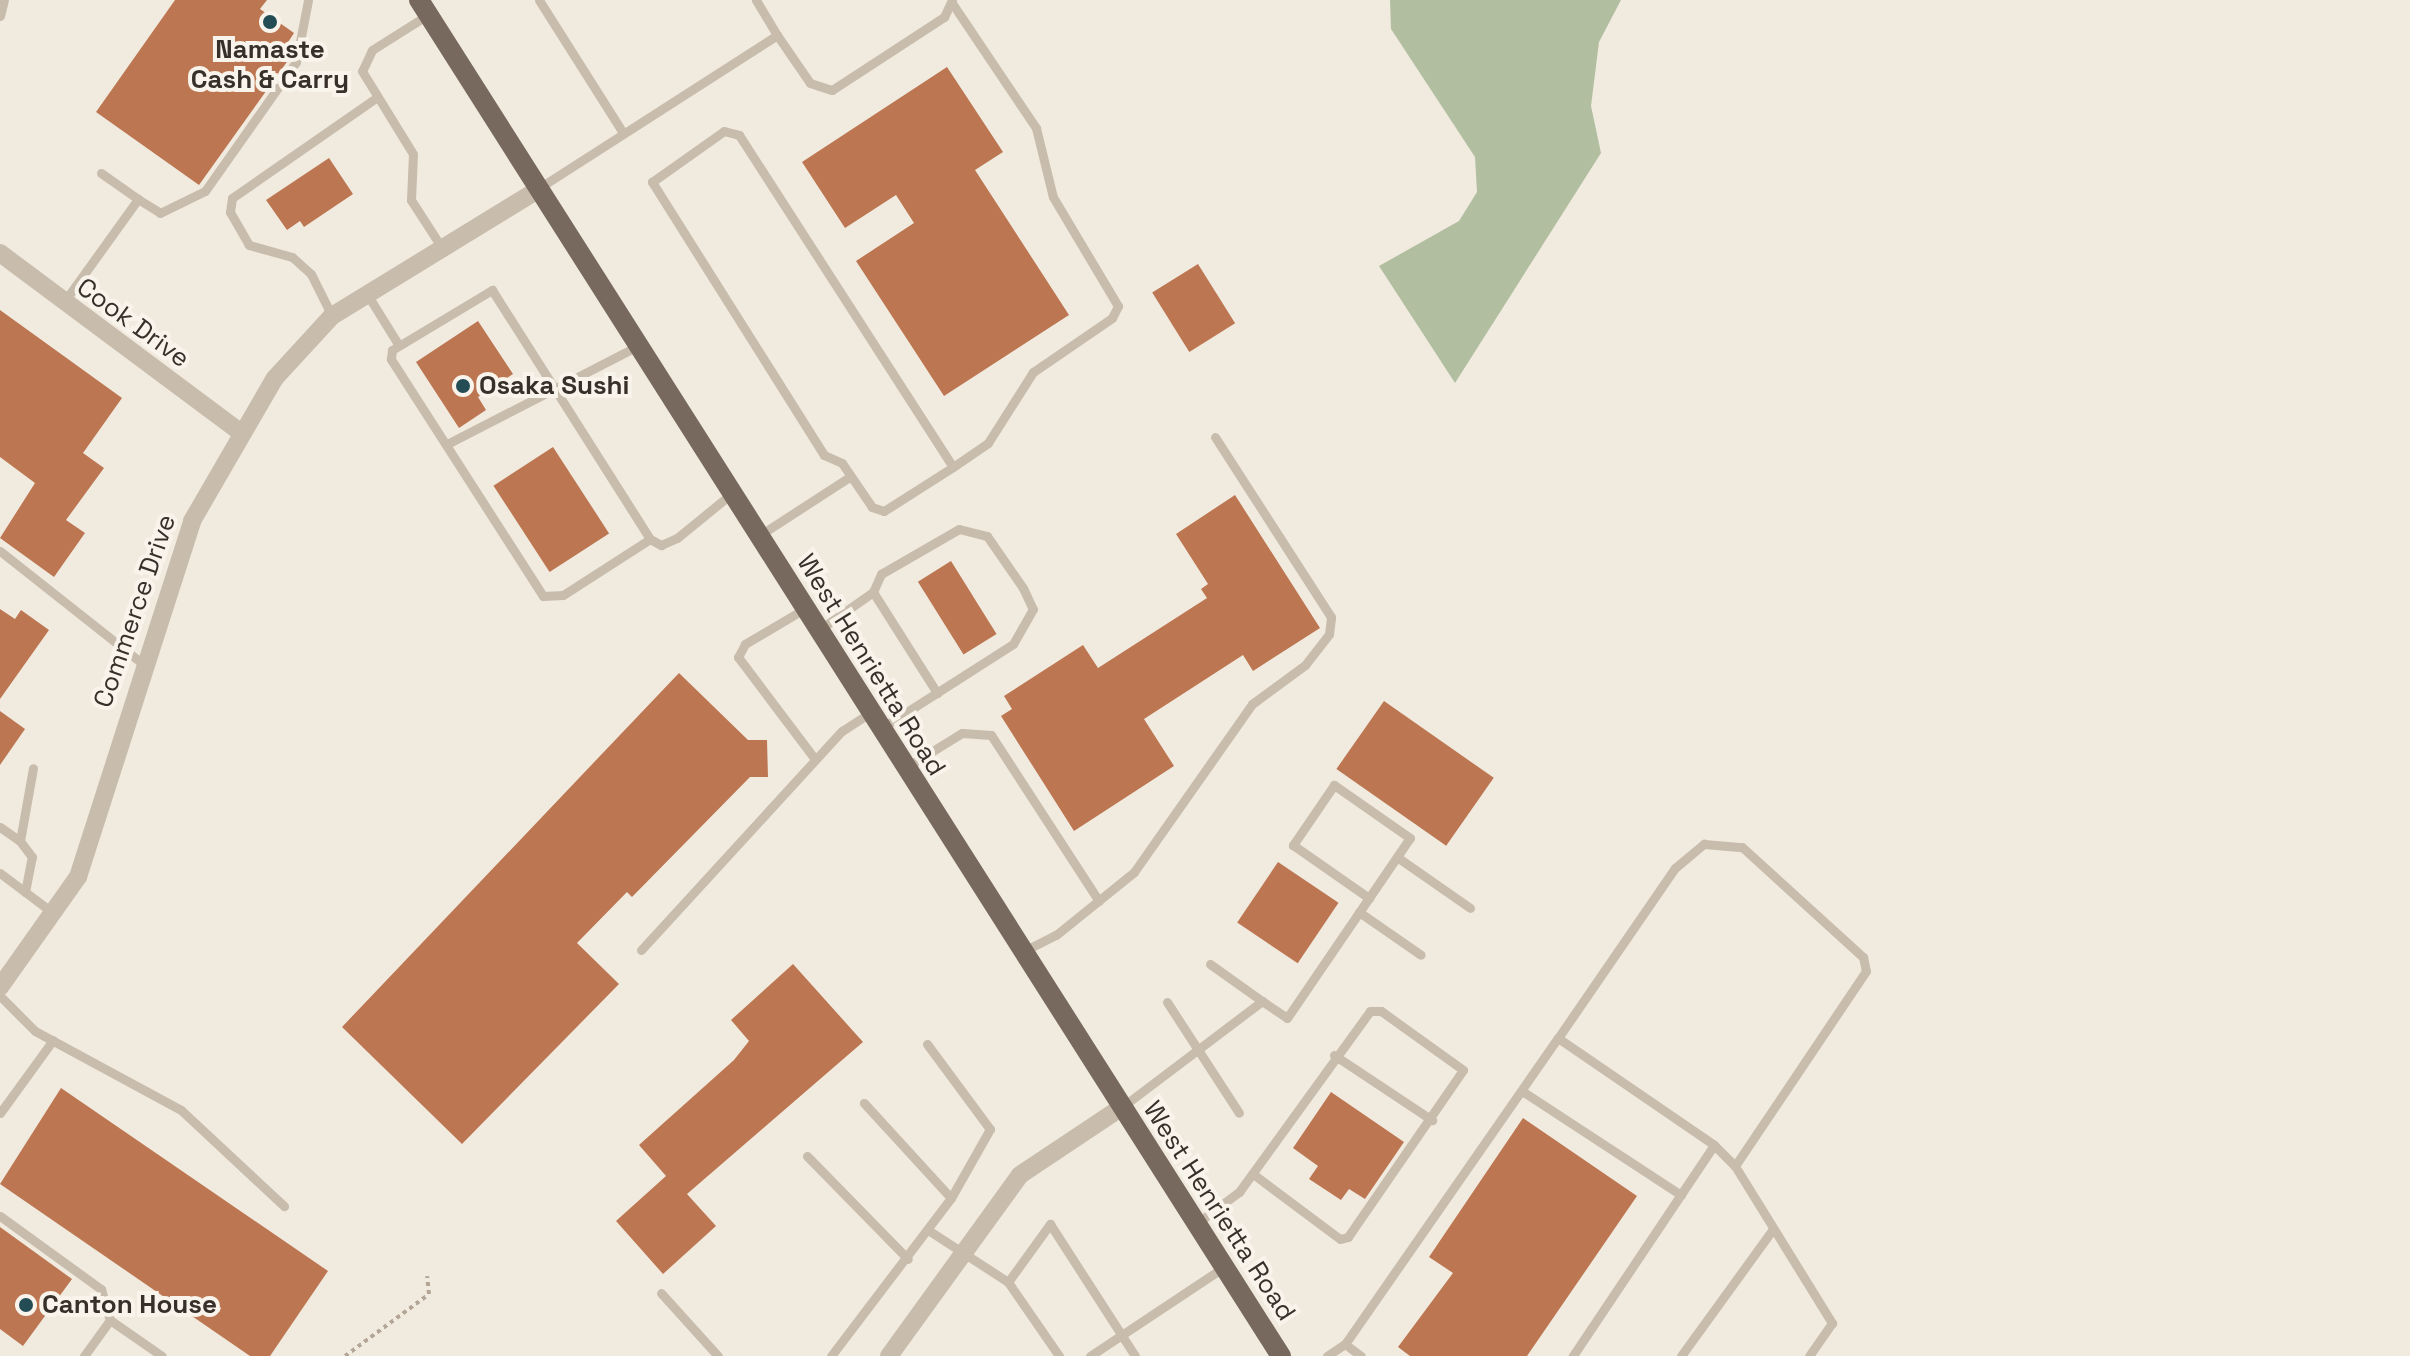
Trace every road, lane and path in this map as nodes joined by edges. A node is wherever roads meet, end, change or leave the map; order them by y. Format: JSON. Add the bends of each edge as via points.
{"nodes":[{"id":1,"x":4,"y":0,"type":"edge"},
{"id":2,"x":308,"y":0,"type":"edge"},
{"id":3,"x":539,"y":0,"type":"edge"},
{"id":4,"x":756,"y":0,"type":"edge"},
{"id":5,"x":952,"y":2,"type":"edge"},
{"id":6,"x":424,"y":7,"type":"edge"},
{"id":7,"x":0,"y":16,"type":"edge"},
{"id":8,"x":777,"y":35,"type":"junction"},
{"id":9,"x":376,"y":98,"type":"junction"},
{"id":10,"x":623,"y":133,"type":"junction"},
{"id":11,"x":101,"y":173,"type":"dead end"},
{"id":12,"x":539,"y":189,"type":"junction"},
{"id":13,"x":138,"y":199,"type":"junction"},
{"id":14,"x":442,"y":248,"type":"junction"},
{"id":15,"x":2,"y":261,"type":"edge"},
{"id":16,"x":367,"y":294,"type":"junction"},
{"id":17,"x":63,"y":304,"type":"junction"},
{"id":18,"x":332,"y":316,"type":"junction"},
{"id":19,"x":398,"y":344,"type":"junction"},
{"id":20,"x":638,"y":346,"type":"junction"},
{"id":21,"x":559,"y":388,"type":"junction"},
{"id":22,"x":239,"y":431,"type":"junction"},
{"id":23,"x":1215,"y":437,"type":"dead end"},
{"id":24,"x":449,"y":443,"type":"junction"},
{"id":25,"x":953,"y":467,"type":"junction"},
{"id":26,"x":851,"y":476,"type":"junction"},
{"id":27,"x":731,"y":494,"type":"junction"},
{"id":28,"x":758,"y":536,"type":"junction"},
{"id":29,"x":650,"y":539,"type":"junction"},
{"id":30,"x":0,"y":551,"type":"edge"},
{"id":31,"x":873,"y":592,"type":"junction"},
{"id":32,"x":804,"y":609,"type":"junction"},
{"id":33,"x":818,"y":630,"type":"junction"},
{"id":34,"x":142,"y":663,"type":"junction"},
{"id":35,"x":937,"y":693,"type":"junction"},
{"id":36,"x":875,"y":721,"type":"junction"},
{"id":37,"x":815,"y":759,"type":"junction"},
{"id":38,"x":33,"y":768,"type":"dead end"},
{"id":39,"x":905,"y":768,"type":"junction"},
{"id":40,"x":0,"y":827,"type":"edge"},
{"id":41,"x":20,"y":841,"type":"junction"},
{"id":42,"x":1397,"y":857,"type":"junction"},
{"id":43,"x":0,"y":873,"type":"edge"},
{"id":44,"x":25,"y":892,"type":"junction"},
{"id":45,"x":1369,"y":898,"type":"junction"},
{"id":46,"x":1099,"y":901,"type":"junction"},
{"id":47,"x":1470,"y":908,"type":"dead end"},
{"id":48,"x":52,"y":912,"type":"junction"},
{"id":49,"x":1359,"y":912,"type":"junction"},
{"id":50,"x":641,"y":950,"type":"dead end"},
{"id":51,"x":1022,"y":952,"type":"junction"},
{"id":52,"x":1421,"y":955,"type":"dead end"},
{"id":53,"x":1210,"y":964,"type":"dead end"},
{"id":54,"x":0,"y":987,"type":"edge"},
{"id":55,"x":0,"y":996,"type":"edge"},
{"id":56,"x":1262,"y":1001,"type":"junction"},
{"id":57,"x":1167,"y":1002,"type":"dead end"},
{"id":58,"x":1558,"y":1038,"type":"junction"},
{"id":59,"x":53,"y":1040,"type":"junction"},
{"id":60,"x":927,"y":1044,"type":"dead end"},
{"id":61,"x":1198,"y":1050,"type":"junction"},
{"id":62,"x":1334,"y":1055,"type":"junction"},
{"id":63,"x":1522,"y":1091,"type":"junction"},
{"id":64,"x":864,"y":1103,"type":"dead end"},
{"id":65,"x":1122,"y":1107,"type":"junction"},
{"id":66,"x":0,"y":1113,"type":"edge"},
{"id":67,"x":1239,"y":1113,"type":"dead end"},
{"id":68,"x":1432,"y":1120,"type":"junction"},
{"id":69,"x":1714,"y":1145,"type":"junction"},
{"id":70,"x":807,"y":1156,"type":"dead end"},
{"id":71,"x":1735,"y":1166,"type":"junction"},
{"id":72,"x":1253,"y":1174,"type":"junction"},
{"id":73,"x":1681,"y":1195,"type":"junction"},
{"id":74,"x":951,"y":1198,"type":"junction"},
{"id":75,"x":284,"y":1206,"type":"dead end"},
{"id":76,"x":0,"y":1216,"type":"edge"},
{"id":77,"x":1196,"y":1224,"type":"junction"},
{"id":78,"x":1773,"y":1229,"type":"junction"},
{"id":79,"x":928,"y":1230,"type":"junction"},
{"id":80,"x":962,"y":1252,"type":"junction"},
{"id":81,"x":908,"y":1259,"type":"junction"},
{"id":82,"x":1224,"y":1267,"type":"junction"},
{"id":83,"x":427,"y":1276,"type":"dead end"},
{"id":84,"x":1008,"y":1282,"type":"junction"},
{"id":85,"x":661,"y":1293,"type":"dead end"},
{"id":86,"x":110,"y":1320,"type":"junction"},
{"id":87,"x":1121,"y":1334,"type":"junction"},
{"id":88,"x":1345,"y":1344,"type":"junction"},
{"id":89,"x":84,"y":1356,"type":"edge"},
{"id":90,"x":162,"y":1356,"type":"edge"},
{"id":91,"x":345,"y":1356,"type":"edge"},
{"id":92,"x":718,"y":1356,"type":"edge"},
{"id":93,"x":831,"y":1356,"type":"edge"},
{"id":94,"x":889,"y":1356,"type":"edge"},
{"id":95,"x":1059,"y":1356,"type":"edge"},
{"id":96,"x":1090,"y":1356,"type":"edge"},
{"id":97,"x":1135,"y":1356,"type":"edge"},
{"id":98,"x":1281,"y":1356,"type":"edge"},
{"id":99,"x":1327,"y":1356,"type":"edge"},
{"id":100,"x":1361,"y":1356,"type":"edge"},
{"id":101,"x":1573,"y":1356,"type":"edge"},
{"id":102,"x":1681,"y":1356,"type":"edge"},
{"id":103,"x":1809,"y":1356,"type":"edge"}],
"edges":[{"from":1,"to":7,"type":"lane"},
{"from":2,"to":13,"type":"lane","via":[[296,62],[205,191],[160,213]]},
{"from":3,"to":10,"type":"lane"},
{"from":4,"to":8,"type":"lane"},
{"from":5,"to":8,"type":"lane","via":[[944,17],[832,90],[810,83]]},
{"from":5,"to":25,"type":"lane","via":[[1036,128],[1053,197],[1118,306],[1112,318],[1033,372],[988,443]]},
{"from":6,"to":9,"type":"lane","via":[[372,50],[362,71]]},
{"from":6,"to":12,"type":"main road","name":"West Henrietta Road"},
{"from":8,"to":10,"type":"lane"},
{"from":9,"to":14,"type":"lane","via":[[413,154],[411,200]]},
{"from":9,"to":18,"type":"lane","via":[[232,198],[230,212],[249,245],[292,257],[311,274]]},
{"from":10,"to":12,"type":"lane"},
{"from":11,"to":13,"type":"lane"},
{"from":12,"to":14,"type":"street","name":"Commerce Drive"},
{"from":12,"to":20,"type":"main road","name":"West Henrietta Road"},
{"from":13,"to":17,"type":"lane"},
{"from":14,"to":16,"type":"street","name":"Commerce Drive"},
{"from":15,"to":17,"type":"street","name":"Cook Drive"},
{"from":16,"to":18,"type":"street","name":"Commerce Drive"},
{"from":16,"to":19,"type":"lane"},
{"from":17,"to":22,"type":"street","name":"Cook Drive"},
{"from":18,"to":22,"type":"street","name":"Commerce Drive","via":[[304,341]]},
{"from":19,"to":21,"type":"lane","via":[[492,290]]},
{"from":19,"to":24,"type":"lane","via":[[391,359]]},
{"from":20,"to":21,"type":"lane"},
{"from":20,"to":27,"type":"main road","name":"West Henrietta Road"},
{"from":21,"to":24,"type":"lane"},
{"from":21,"to":29,"type":"lane"},
{"from":22,"to":34,"type":"street","name":"Commerce Drive","via":[[192,521]]},
{"from":23,"to":46,"type":"lane","via":[[1331,617],[1329,634],[1305,665],[1252,704],[1134,872]]},
{"from":24,"to":29,"type":"lane","via":[[543,596],[563,595]]},
{"from":25,"to":26,"type":"lane","via":[[884,511],[872,507]]},
{"from":25,"to":26,"type":"lane","via":[[739,135],[724,131],[656,175],[652,189],[824,455]]},
{"from":26,"to":28,"type":"lane"},
{"from":27,"to":28,"type":"main road","name":"West Henrietta Road"},
{"from":27,"to":29,"type":"lane","via":[[677,538],[661,545]]},
{"from":28,"to":32,"type":"main road","name":"West Henrietta Road"},
{"from":30,"to":34,"type":"lane"},
{"from":31,"to":33,"type":"lane"},
{"from":31,"to":35,"type":"lane"},
{"from":31,"to":35,"type":"lane","via":[[881,574],[959,529],[987,536],[1023,588],[1033,609],[1030,624],[1013,644]]},
{"from":32,"to":33,"type":"main road","name":"West Henrietta Road"},
{"from":32,"to":37,"type":"lane","via":[[745,644],[738,657]]},
{"from":33,"to":36,"type":"main road","name":"West Henrietta Road"},
{"from":34,"to":48,"type":"street","name":"Commerce Drive","via":[[78,877]]},
{"from":35,"to":36,"type":"lane"},
{"from":36,"to":37,"type":"lane","via":[[842,731]]},
{"from":36,"to":39,"type":"main road","name":"West Henrietta Road"},
{"from":37,"to":50,"type":"lane"},
{"from":38,"to":41,"type":"lane"},
{"from":39,"to":46,"type":"lane","via":[[962,733],[991,735]]},
{"from":39,"to":51,"type":"main road","name":"West Henrietta Road"},
{"from":40,"to":41,"type":"lane"},
{"from":41,"to":44,"type":"lane","via":[[32,857]]},
{"from":42,"to":45,"type":"lane"},
{"from":42,"to":45,"type":"lane","via":[[1410,838],[1334,785],[1293,845]]},
{"from":42,"to":47,"type":"lane"},
{"from":43,"to":44,"type":"lane"},
{"from":44,"to":48,"type":"lane"},
{"from":45,"to":49,"type":"lane"},
{"from":46,"to":51,"type":"lane"},
{"from":48,"to":54,"type":"street","name":"Commerce Drive"},
{"from":49,"to":52,"type":"lane"},
{"from":49,"to":56,"type":"lane","via":[[1287,1018]]},
{"from":51,"to":65,"type":"main road","name":"West Henrietta Road"},
{"from":53,"to":56,"type":"lane"},
{"from":55,"to":59,"type":"lane"},
{"from":56,"to":61,"type":"lane"},
{"from":57,"to":61,"type":"lane"},
{"from":58,"to":63,"type":"lane"},
{"from":58,"to":69,"type":"lane"},
{"from":58,"to":71,"type":"lane","via":[[1675,868],[1704,844],[1742,847],[1863,957],[1866,971]]},
{"from":59,"to":66,"type":"lane"},
{"from":59,"to":75,"type":"lane","via":[[181,1110]]},
{"from":60,"to":74,"type":"lane","via":[[990,1129]]},
{"from":61,"to":65,"type":"lane"},
{"from":61,"to":67,"type":"lane"},
{"from":62,"to":68,"type":"lane"},
{"from":62,"to":68,"type":"lane","via":[[1356,1023],[1381,1011],[1463,1070]]},
{"from":62,"to":72,"type":"lane"},
{"from":63,"to":73,"type":"lane"},
{"from":63,"to":88,"type":"lane"},
{"from":64,"to":74,"type":"lane"},
{"from":65,"to":77,"type":"main road","name":"West Henrietta Road"},
{"from":65,"to":80,"type":"street","via":[[1020,1175]]},
{"from":68,"to":72,"type":"lane","via":[[1348,1237],[1340,1239]]},
{"from":69,"to":71,"type":"lane"},
{"from":69,"to":73,"type":"lane"},
{"from":70,"to":81,"type":"lane"},
{"from":71,"to":78,"type":"lane"},
{"from":72,"to":77,"type":"lane"},
{"from":73,"to":101,"type":"lane"},
{"from":74,"to":79,"type":"lane"},
{"from":76,"to":86,"type":"lane","via":[[101,1289]]},
{"from":77,"to":82,"type":"main road","name":"West Henrietta Road"},
{"from":78,"to":102,"type":"lane"},
{"from":78,"to":103,"type":"lane","via":[[1832,1323]]},
{"from":79,"to":80,"type":"lane"},
{"from":79,"to":81,"type":"lane"},
{"from":80,"to":84,"type":"lane"},
{"from":80,"to":94,"type":"street"},
{"from":81,"to":93,"type":"lane"},
{"from":82,"to":87,"type":"lane"},
{"from":82,"to":98,"type":"main road","name":"West Henrietta Road"},
{"from":83,"to":91,"type":"path","via":[[429,1294]]},
{"from":84,"to":87,"type":"lane","via":[[1050,1224]]},
{"from":84,"to":95,"type":"lane"},
{"from":85,"to":92,"type":"lane"},
{"from":86,"to":89,"type":"lane"},
{"from":86,"to":90,"type":"lane"},
{"from":87,"to":96,"type":"lane"},
{"from":87,"to":97,"type":"lane"},
{"from":88,"to":99,"type":"lane"},
{"from":88,"to":100,"type":"lane"}]}
